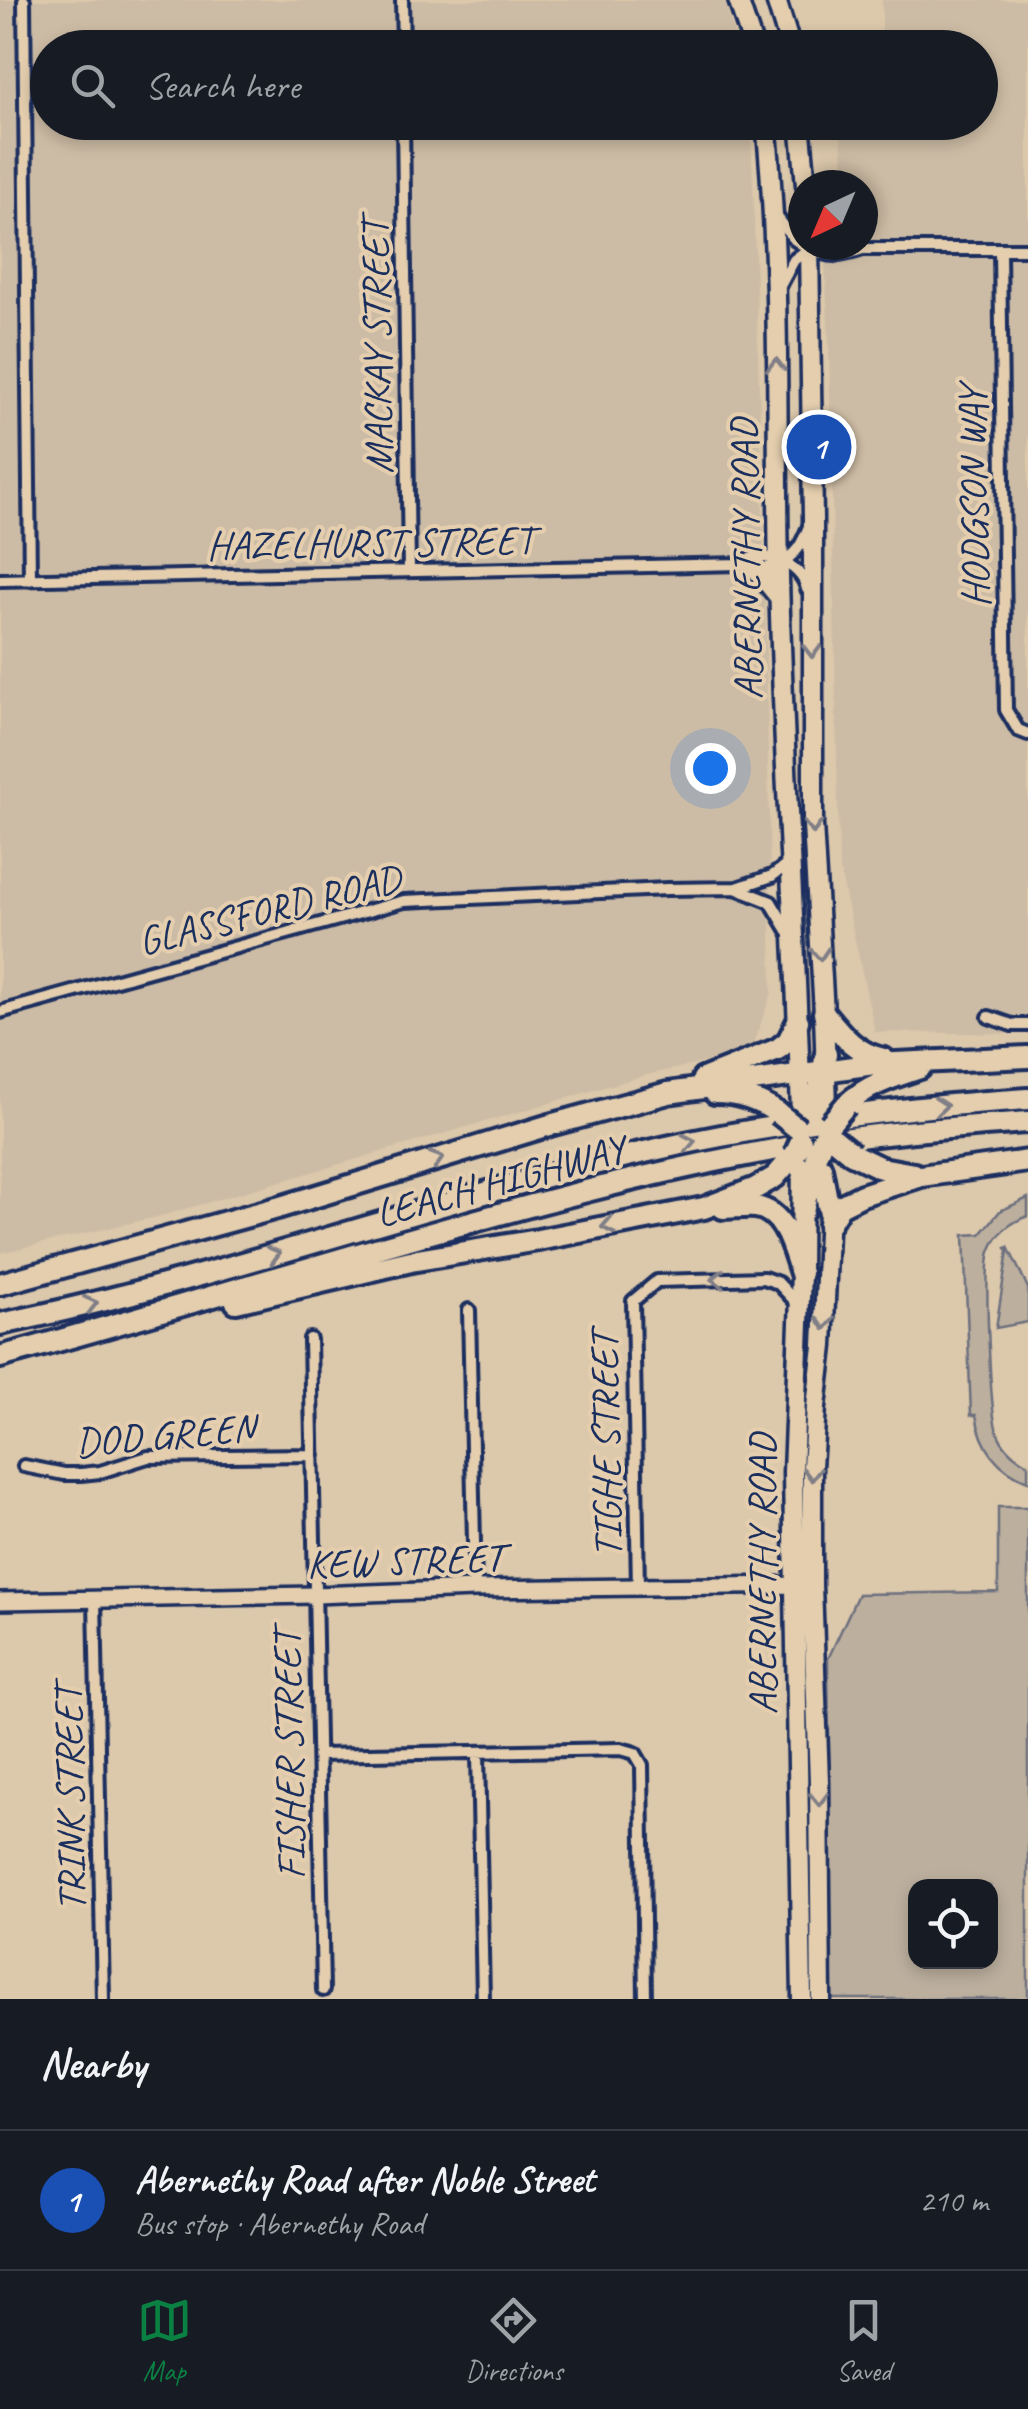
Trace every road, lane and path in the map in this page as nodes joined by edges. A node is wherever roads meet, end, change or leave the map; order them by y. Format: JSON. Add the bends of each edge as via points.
{"nodes":[{"id":1,"x":24,"y":0,"type":"edge"},
{"id":2,"x":402,"y":0,"type":"edge"},
{"id":3,"x":738,"y":0,"type":"edge"},
{"id":4,"x":776,"y":0,"type":"edge"},
{"id":5,"x":402,"y":30,"type":"edge"},
{"id":6,"x":748,"y":30,"type":"edge"},
{"id":7,"x":785,"y":30,"type":"edge"},
{"id":8,"x":404,"y":140,"type":"edge"},
{"id":9,"x":767,"y":140,"type":"edge"},
{"id":10,"x":802,"y":140,"type":"edge"},
{"id":11,"x":805,"y":170,"type":"edge"},
{"id":12,"x":772,"y":210,"type":"junction"},
{"id":13,"x":788,"y":231,"type":"edge"},
{"id":14,"x":878,"y":249,"type":"edge"},
{"id":15,"x":1028,"y":249,"type":"edge"},
{"id":16,"x":1000,"y":250,"type":"junction"},
{"id":17,"x":794,"y":260,"type":"edge"},
{"id":18,"x":808,"y":260,"type":"edge"},
{"id":19,"x":776,"y":293,"type":"junction"},
{"id":20,"x":812,"y":518,"type":"junction"},
{"id":21,"x":779,"y":562,"type":"junction"},
{"id":22,"x":749,"y":567,"type":"junction"},
{"id":23,"x":409,"y":572,"type":"junction"},
{"id":24,"x":0,"y":580,"type":"edge"},
{"id":25,"x":30,"y":580,"type":"junction"},
{"id":26,"x":780,"y":597,"type":"junction"},
{"id":27,"x":812,"y":610,"type":"junction"},
{"id":28,"x":1028,"y":734,"type":"edge"},
{"id":29,"x":791,"y":862,"type":"junction"},
{"id":30,"x":737,"y":888,"type":"junction"},
{"id":31,"x":794,"y":940,"type":"junction"},
{"id":32,"x":0,"y":1012,"type":"edge"},
{"id":33,"x":824,"y":1013,"type":"junction"},
{"id":34,"x":989,"y":1016,"type":"dead end"},
{"id":35,"x":798,"y":1020,"type":"junction"},
{"id":36,"x":1028,"y":1025,"type":"edge"},
{"id":37,"x":1028,"y":1057,"type":"edge"},
{"id":38,"x":963,"y":1060,"type":"junction"},
{"id":39,"x":911,"y":1061,"type":"junction"},
{"id":40,"x":825,"y":1066,"type":"junction"},
{"id":41,"x":800,"y":1071,"type":"junction"},
{"id":42,"x":668,"y":1093,"type":"junction"},
{"id":43,"x":1028,"y":1099,"type":"edge"},
{"id":44,"x":1028,"y":1122,"type":"edge"},
{"id":45,"x":814,"y":1134,"type":"junction"},
{"id":46,"x":1028,"y":1161,"type":"edge"},
{"id":47,"x":921,"y":1176,"type":"junction"},
{"id":48,"x":704,"y":1208,"type":"junction"},
{"id":49,"x":802,"y":1211,"type":"joint"},
{"id":50,"x":829,"y":1218,"type":"junction"},
{"id":51,"x":144,"y":1245,"type":"junction"},
{"id":52,"x":802,"y":1273,"type":"junction"},
{"id":53,"x":0,"y":1284,"type":"edge"},
{"id":54,"x":0,"y":1295,"type":"edge"},
{"id":55,"x":800,"y":1307,"type":"junction"},
{"id":56,"x":470,"y":1310,"type":"dead end"},
{"id":57,"x":126,"y":1322,"type":"junction"},
{"id":58,"x":0,"y":1324,"type":"edge"},
{"id":59,"x":310,"y":1339,"type":"dead end"},
{"id":60,"x":0,"y":1357,"type":"edge"},
{"id":61,"x":313,"y":1454,"type":"junction"},
{"id":62,"x":24,"y":1466,"type":"dead end"},
{"id":63,"x":803,"y":1585,"type":"junction"},
{"id":64,"x":475,"y":1588,"type":"junction"},
{"id":65,"x":638,"y":1588,"type":"junction"},
{"id":66,"x":315,"y":1595,"type":"junction"},
{"id":67,"x":95,"y":1599,"type":"junction"},
{"id":68,"x":0,"y":1601,"type":"edge"},
{"id":69,"x":478,"y":1753,"type":"junction"},
{"id":70,"x":319,"y":1755,"type":"junction"},
{"id":71,"x":323,"y":1990,"type":"dead end"},
{"id":72,"x":103,"y":1999,"type":"edge"},
{"id":73,"x":482,"y":1999,"type":"edge"},
{"id":74,"x":645,"y":1999,"type":"edge"},
{"id":75,"x":802,"y":1999,"type":"edge"},
{"id":76,"x":821,"y":1999,"type":"edge"}],
"edges":[{"from":1,"to":25,"type":"street"},
{"from":2,"to":5,"type":"street"},
{"from":3,"to":6,"type":"main road"},
{"from":4,"to":7,"type":"main road"},
{"from":8,"to":23,"type":"street","name":"MACKAY STREET"},
{"from":9,"to":12,"type":"main road","name":"ABERNETHY ROAD"},
{"from":10,"to":11,"type":"main road"},
{"from":12,"to":13,"type":"street"},
{"from":12,"to":19,"type":"main road","name":"ABERNETHY ROAD"},
{"from":14,"to":16,"type":"street"},
{"from":15,"to":16,"type":"street"},
{"from":16,"to":28,"type":"street","name":"HODGSON WAY","via":[[1006,710]]},
{"from":17,"to":19,"type":"street"},
{"from":18,"to":20,"type":"main road","name":"ABERNETHY ROAD"},
{"from":21,"to":19,"type":"main road","name":"ABERNETHY ROAD","one_way":true},
{"from":20,"to":21,"type":"street","via":[[796,552]]},
{"from":20,"to":27,"type":"main road","name":"ABERNETHY ROAD"},
{"from":21,"to":22,"type":"street","name":"HAZELHURST STREET"},
{"from":21,"to":26,"type":"main road","name":"ABERNETHY ROAD"},
{"from":21,"to":27,"type":"street","via":[[806,580]]},
{"from":22,"to":23,"type":"street","name":"HAZELHURST STREET"},
{"from":22,"to":26,"type":"main road"},
{"from":23,"to":25,"type":"street","name":"HAZELHURST STREET"},
{"from":24,"to":25,"type":"street","name":"HAZELHURST STREET"},
{"from":26,"to":29,"type":"main road","name":"ABERNETHY ROAD"},
{"from":27,"to":33,"type":"main road","name":"ABERNETHY ROAD","one_way":true,"via":[[813,824]]},
{"from":29,"to":30,"type":"street","name":"GLASSFORD ROAD"},
{"from":29,"to":31,"type":"main road","name":"ABERNETHY ROAD"},
{"from":30,"to":31,"type":"street","via":[[771,902]]},
{"from":30,"to":32,"type":"street","name":"GLASSFORD ROAD","via":[[404,901]]},
{"from":31,"to":35,"type":"main road","name":"ABERNETHY ROAD"},
{"from":33,"to":39,"type":"highway","via":[[861,1052]]},
{"from":33,"to":40,"type":"main road","name":"ABERNETHY ROAD"},
{"from":34,"to":36,"type":"street"},
{"from":35,"to":41,"type":"main road","name":"ABERNETHY ROAD"},
{"from":35,"to":42,"type":"highway","via":[[778,1049]]},
{"from":37,"to":38,"type":"highway"},
{"from":38,"to":39,"type":"highway"},
{"from":38,"to":45,"type":"highway","via":[[888,1078],[858,1094]]},
{"from":39,"to":40,"type":"highway"},
{"from":40,"to":41,"type":"highway"},
{"from":40,"to":45,"type":"highway"},
{"from":41,"to":42,"type":"highway"},
{"from":41,"to":45,"type":"highway"},
{"from":42,"to":45,"type":"highway","bridge":true,"via":[[758,1101]]},
{"from":51,"to":42,"type":"highway","one_way":true},
{"from":58,"to":43,"type":"highway","name":"LEACH HIGHWAY","one_way":true,"via":[[181,1282],[665,1147],[854,1115]]},
{"from":44,"to":57,"type":"highway","name":"LEACH HIGHWAY","via":[[877,1135],[706,1164],[493,1216]]},
{"from":45,"to":47,"type":"highway","bridge":true,"via":[[881,1168]]},
{"from":45,"to":48,"type":"highway","via":[[775,1177]]},
{"from":45,"to":49,"type":"highway"},
{"from":45,"to":50,"type":"highway"},
{"from":46,"to":47,"type":"highway"},
{"from":47,"to":50,"type":"highway","via":[[848,1201]]},
{"from":48,"to":52,"type":"highway","via":[[768,1211],[778,1218]]},
{"from":48,"to":57,"type":"highway","one_way":true},
{"from":49,"to":52,"type":"main road","name":"ABERNETHY ROAD"},
{"from":50,"to":63,"type":"main road","name":"ABERNETHY ROAD","one_way":true},
{"from":51,"to":53,"type":"highway"},
{"from":51,"to":54,"type":"highway"},
{"from":52,"to":55,"type":"main road","name":"ABERNETHY ROAD"},
{"from":55,"to":63,"type":"main road","name":"ABERNETHY ROAD","via":[[793,1472]]},
{"from":55,"to":65,"type":"street","name":"TIGHE STREET","one_way":true,"via":[[764,1278],[657,1280],[632,1301]]},
{"from":56,"to":64,"type":"street"},
{"from":57,"to":60,"type":"highway","name":"LEACH HIGHWAY"},
{"from":59,"to":61,"type":"street","name":"FISHER STREET"},
{"from":61,"to":62,"type":"street","name":"DOD GREEN","via":[[148,1457],[81,1474]]},
{"from":61,"to":66,"type":"street","name":"FISHER STREET"},
{"from":63,"to":65,"type":"street","name":"KEW STREET"},
{"from":63,"to":75,"type":"main road","name":"ABERNETHY ROAD"},
{"from":63,"to":76,"type":"main road","name":"ABERNETHY ROAD","one_way":true,"via":[[819,1782]]},
{"from":64,"to":65,"type":"street","name":"KEW STREET"},
{"from":64,"to":66,"type":"street","name":"KEW STREET"},
{"from":66,"to":67,"type":"street","name":"KEW STREET"},
{"from":66,"to":70,"type":"street","name":"FISHER STREET"},
{"from":67,"to":68,"type":"street","name":"KEW STREET"},
{"from":67,"to":72,"type":"street","name":"TRINK STREET"},
{"from":69,"to":70,"type":"street"},
{"from":69,"to":73,"type":"street"},
{"from":69,"to":74,"type":"street","via":[[635,1753],[642,1765]]},
{"from":70,"to":71,"type":"street","name":"FISHER STREET"}]}
